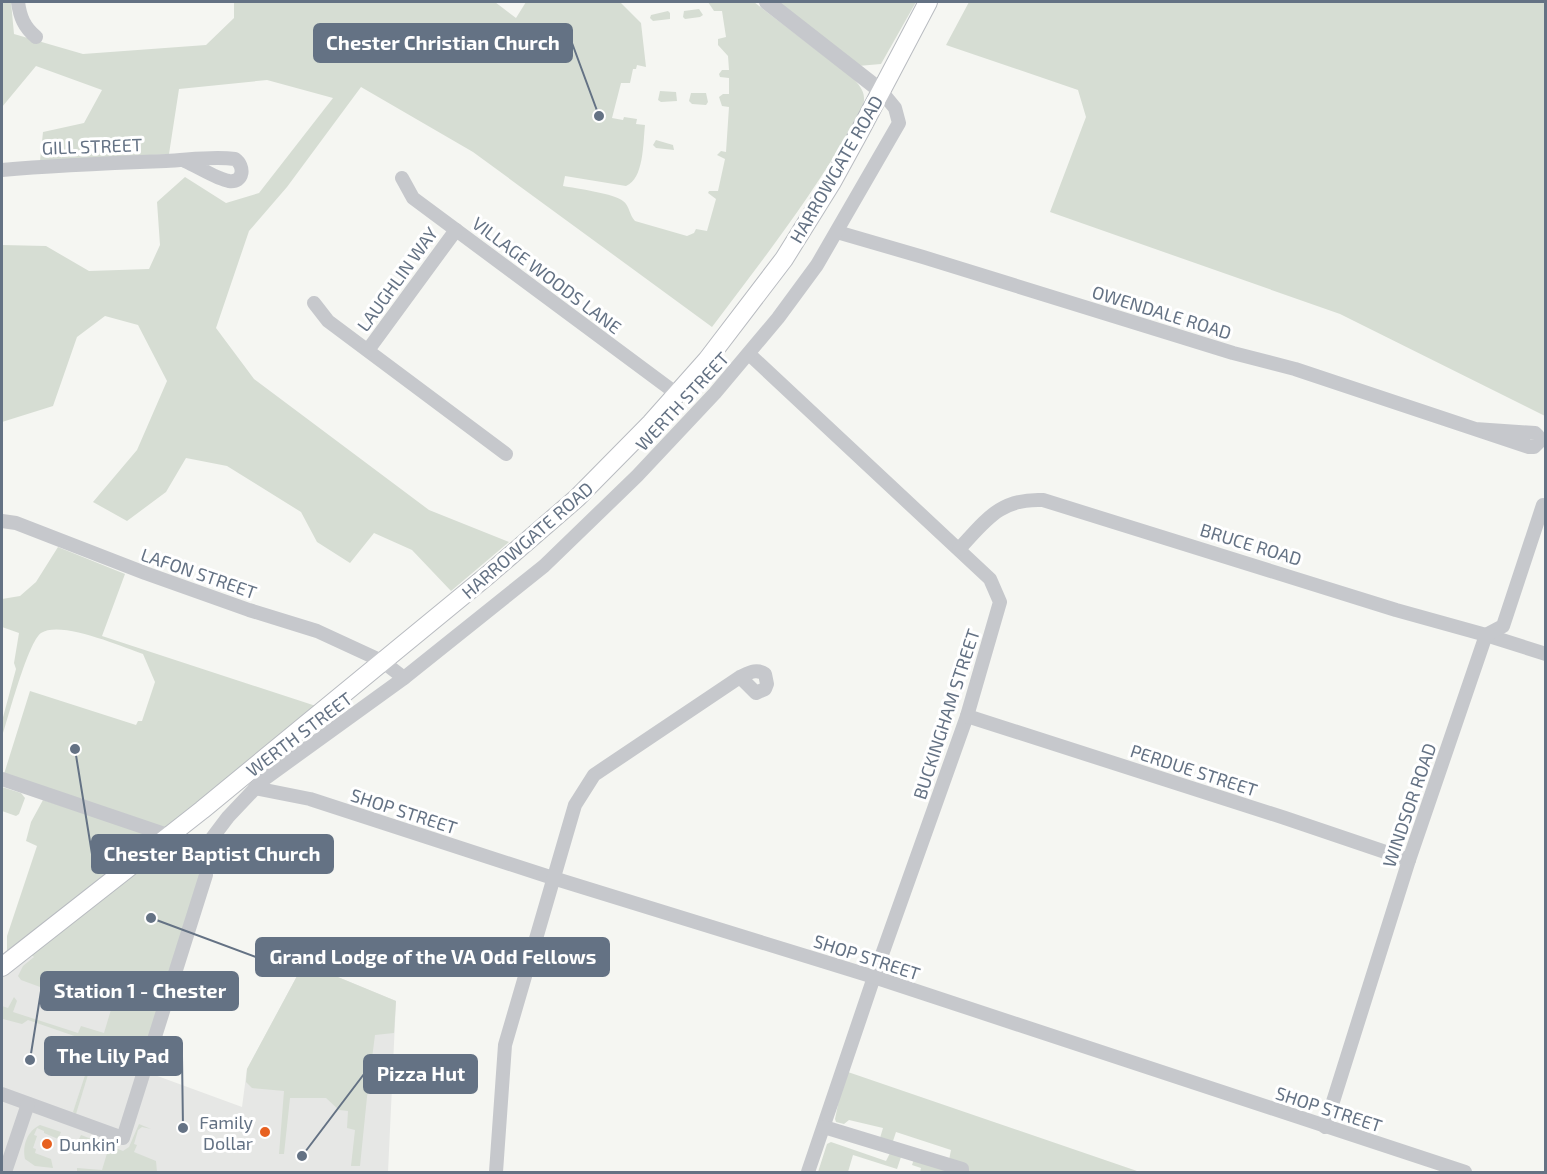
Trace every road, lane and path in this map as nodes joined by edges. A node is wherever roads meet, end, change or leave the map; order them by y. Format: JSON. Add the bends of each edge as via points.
{"nodes":[{"id":1,"x":18,"y":2,"type":"edge"},
{"id":2,"x":767,"y":2,"type":"edge"},
{"id":3,"x":928,"y":2,"type":"edge"},
{"id":4,"x":36,"y":37,"type":"dead end"},
{"id":5,"x":880,"y":91,"type":"junction"},
{"id":6,"x":185,"y":160,"type":"dead end"},
{"id":7,"x":2,"y":170,"type":"edge"},
{"id":8,"x":402,"y":178,"type":"dead end"},
{"id":9,"x":456,"y":230,"type":"junction"},
{"id":10,"x":837,"y":232,"type":"junction"},
{"id":11,"x":314,"y":303,"type":"dead end"},
{"id":12,"x":368,"y":350,"type":"junction"},
{"id":13,"x":749,"y":354,"type":"junction"},
{"id":14,"x":677,"y":394,"type":"junction"},
{"id":15,"x":1476,"y":429,"type":"dead end"},
{"id":16,"x":507,"y":454,"type":"dead end"},
{"id":17,"x":1543,"y":505,"type":"dead end"},
{"id":18,"x":2,"y":521,"type":"edge"},
{"id":19,"x":959,"y":549,"type":"junction"},
{"id":20,"x":1486,"y":634,"type":"junction"},
{"id":21,"x":1545,"y":654,"type":"edge"},
{"id":22,"x":382,"y":662,"type":"junction"},
{"id":23,"x":740,"y":677,"type":"dead end"},
{"id":24,"x":404,"y":678,"type":"junction"},
{"id":25,"x":967,"y":716,"type":"junction"},
{"id":26,"x":2,"y":779,"type":"edge"},
{"id":27,"x":255,"y":788,"type":"junction"},
{"id":28,"x":170,"y":835,"type":"junction"},
{"id":29,"x":200,"y":854,"type":"junction"},
{"id":30,"x":1409,"y":860,"type":"junction"},
{"id":31,"x":553,"y":878,"type":"junction"},
{"id":32,"x":2,"y":967,"type":"edge"},
{"id":33,"x":874,"y":977,"type":"junction"},
{"id":34,"x":2,"y":1095,"type":"edge"},
{"id":35,"x":28,"y":1104,"type":"junction"},
{"id":36,"x":824,"y":1127,"type":"junction"},
{"id":37,"x":1325,"y":1127,"type":"junction"},
{"id":38,"x":962,"y":1171,"type":"edge"},
{"id":39,"x":5,"y":1173,"type":"edge"},
{"id":40,"x":496,"y":1173,"type":"edge"},
{"id":41,"x":808,"y":1173,"type":"edge"},
{"id":42,"x":1465,"y":1173,"type":"edge"}],
"edges":[{"from":1,"to":4,"type":"street","via":[[23,24]]},
{"from":2,"to":5,"type":"street"},
{"from":3,"to":5,"type":"main road","name":"HARROWGATE ROAD"},
{"from":5,"to":10,"type":"street","name":"WERTH STREET","via":[[895,108],[899,123]]},
{"from":5,"to":14,"type":"main road","name":"HARROWGATE ROAD","via":[[832,182],[784,259]]},
{"from":6,"to":7,"type":"street","name":"GILL STREET"},
{"from":8,"to":9,"type":"street","name":"VILLAGE WOODS LANE","via":[[413,198]]},
{"from":9,"to":12,"type":"street","name":"LAUGHLIN WAY"},
{"from":9,"to":14,"type":"street","name":"VILLAGE WOODS LANE"},
{"from":10,"to":13,"type":"street","name":"WERTH STREET","via":[[817,265]]},
{"from":10,"to":15,"type":"street","name":"OWENDALE ROAD","via":[[1295,369]]},
{"from":11,"to":12,"type":"street","via":[[328,321]]},
{"from":12,"to":16,"type":"street"},
{"from":13,"to":19,"type":"street","name":"BUCKINGHAM STREET"},
{"from":13,"to":24,"type":"street","name":"WERTH STREET","via":[[649,463],[544,566]]},
{"from":14,"to":22,"type":"main road","name":"HARROWGATE ROAD","via":[[568,506]]},
{"from":17,"to":20,"type":"street","name":"WINDSOR ROAD","via":[[1503,626]]},
{"from":18,"to":22,"type":"street","name":"LAFON STREET","via":[[317,631]]},
{"from":19,"to":20,"type":"street","name":"BRUCE ROAD","via":[[1001,508],[1015,501],[1043,500],[1396,610]]},
{"from":19,"to":25,"type":"street","name":"BUCKINGHAM STREET","via":[[990,579],[1000,602]]},
{"from":20,"to":21,"type":"street","name":"BRUCE ROAD"},
{"from":20,"to":30,"type":"street","name":"WINDSOR ROAD"},
{"from":22,"to":24,"type":"street"},
{"from":22,"to":28,"type":"main road","name":"HARROWGATE ROAD"},
{"from":23,"to":31,"type":"street","via":[[594,775],[575,806]]},
{"from":24,"to":27,"type":"street","name":"WERTH STREET"},
{"from":25,"to":30,"type":"street","name":"PERDUE STREET"},
{"from":25,"to":33,"type":"street","name":"BUCKINGHAM STREET"},
{"from":26,"to":28,"type":"street"},
{"from":27,"to":29,"type":"street","name":"WERTH STREET"},
{"from":27,"to":31,"type":"street","name":"SHOP STREET","via":[[310,799]]},
{"from":28,"to":29,"type":"street","via":[[192,845]]},
{"from":28,"to":32,"type":"main road","name":"HARROWGATE ROAD"},
{"from":29,"to":35,"type":"street","via":[[206,875],[123,1138]]},
{"from":30,"to":37,"type":"street","name":"WINDSOR ROAD"},
{"from":31,"to":33,"type":"street","name":"SHOP STREET"},
{"from":31,"to":40,"type":"street","via":[[505,1046]]},
{"from":33,"to":36,"type":"street","name":"BUCKINGHAM STREET"},
{"from":33,"to":37,"type":"street","name":"SHOP STREET"},
{"from":34,"to":35,"type":"street"},
{"from":35,"to":39,"type":"street"},
{"from":36,"to":38,"type":"street"},
{"from":36,"to":41,"type":"street","name":"BUCKINGHAM STREET"},
{"from":37,"to":42,"type":"street","name":"SHOP STREET"}]}
